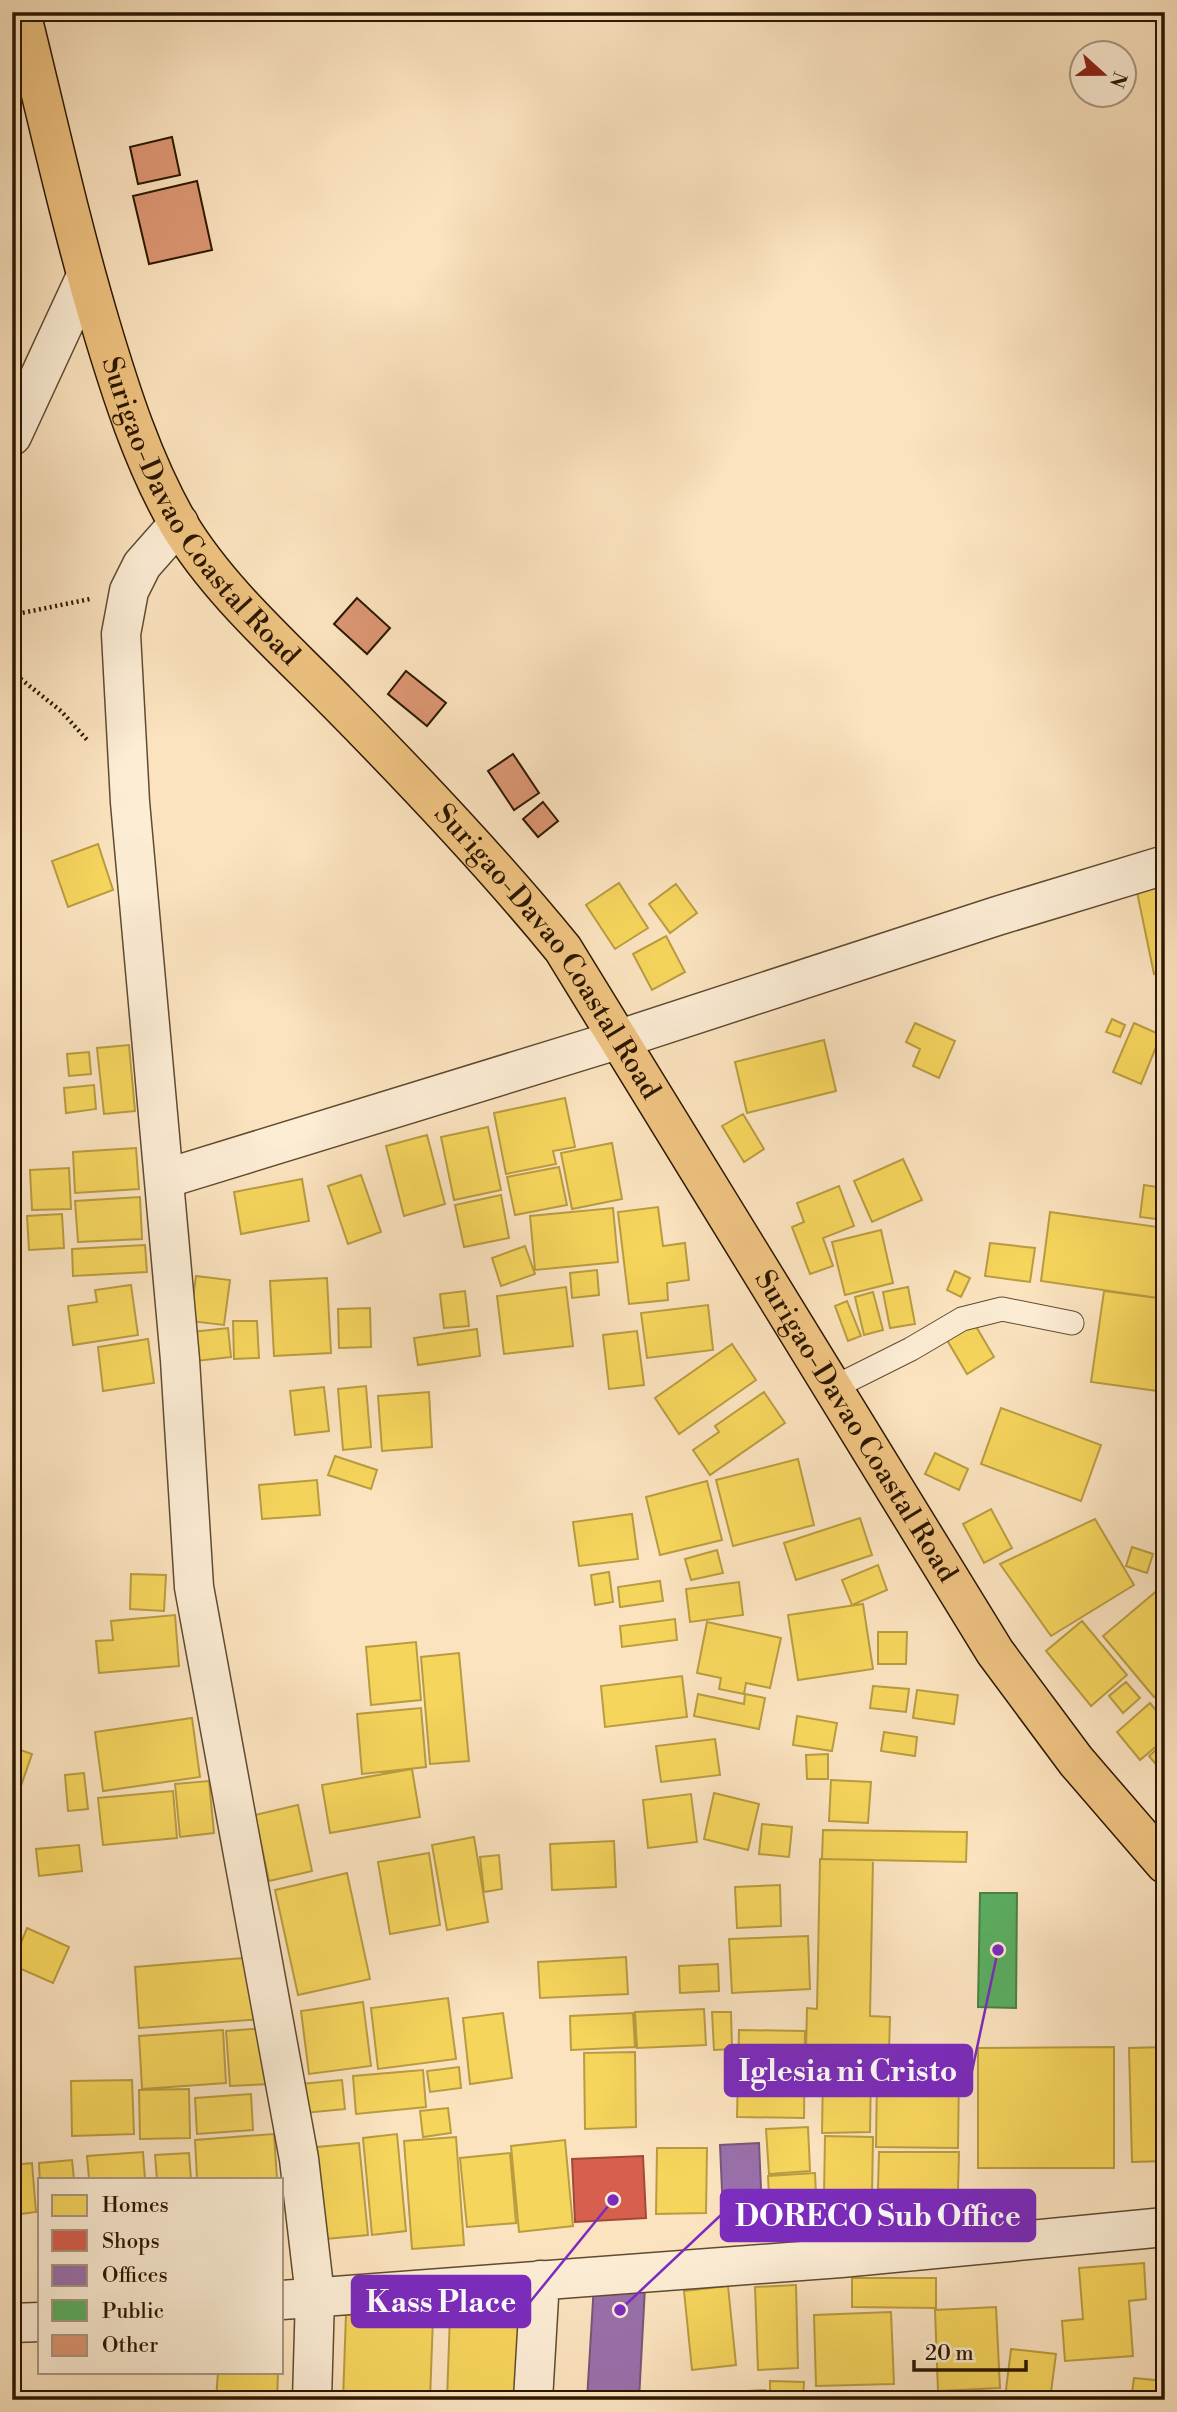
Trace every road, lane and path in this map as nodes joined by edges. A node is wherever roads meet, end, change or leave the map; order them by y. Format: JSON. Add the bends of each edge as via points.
{"nodes":[{"id":1,"x":21,"y":12,"type":"edge"},
{"id":2,"x":86,"y":276,"type":"junction"},
{"id":3,"x":12,"y":436,"type":"edge"},
{"id":4,"x":179,"y":523,"type":"junction"},
{"id":5,"x":129,"y":591,"type":"junction"},
{"id":6,"x":12,"y":615,"type":"edge"},
{"id":7,"x":12,"y":672,"type":"edge"},
{"id":8,"x":93,"y":747,"type":"dead end"},
{"id":9,"x":1165,"y":865,"type":"edge"},
{"id":10,"x":620,"y":1038,"type":"junction"},
{"id":11,"x":164,"y":1179,"type":"junction"},
{"id":12,"x":1072,"y":1323,"type":"dead end"},
{"id":13,"x":833,"y":1388,"type":"junction"},
{"id":14,"x":1165,"y":1864,"type":"edge"},
{"id":15,"x":1165,"y":2227,"type":"edge"},
{"id":16,"x":540,"y":2280,"type":"junction"},
{"id":17,"x":299,"y":2298,"type":"edge"},
{"id":18,"x":38,"y":2322,"type":"edge"},
{"id":19,"x":12,"y":2323,"type":"edge"},
{"id":20,"x":312,"y":2400,"type":"edge"},
{"id":21,"x":533,"y":2400,"type":"edge"}],
"edges":[{"from":1,"to":2,"type":"highway","name":"Surigao-Davao Coastal Road"},
{"from":2,"to":3,"type":"street"},
{"from":2,"to":4,"type":"highway","name":"Surigao-Davao Coastal Road","via":[[141,446]]},
{"from":4,"to":5,"type":"street","via":[[142,565]]},
{"from":4,"to":10,"type":"highway","name":"Surigao-Davao Coastal Road","via":[[216,575],[271,635],[499,870],[563,949]]},
{"from":5,"to":6,"type":"path"},
{"from":5,"to":11,"type":"street","via":[[121,634],[121,685]]},
{"from":7,"to":8,"type":"path","via":[[61,711]]},
{"from":9,"to":10,"type":"street"},
{"from":10,"to":11,"type":"street"},
{"from":10,"to":13,"type":"highway","name":"Surigao-Davao Coastal Road"},
{"from":11,"to":17,"type":"street","via":[[194,1587],[299,2159]]},
{"from":12,"to":13,"type":"lane","via":[[1002,1309],[962,1319]]},
{"from":13,"to":14,"type":"highway","name":"Surigao-Davao Coastal Road","via":[[995,1652],[1076,1761]]},
{"from":15,"to":16,"type":"street","via":[[841,2258]]},
{"from":16,"to":17,"type":"street"},
{"from":16,"to":21,"type":"street"},
{"from":17,"to":20,"type":"street"},
{"from":18,"to":19,"type":"street"}]}
